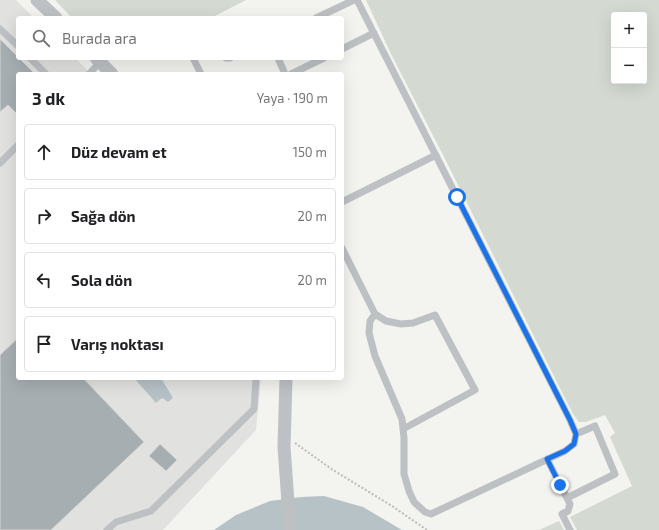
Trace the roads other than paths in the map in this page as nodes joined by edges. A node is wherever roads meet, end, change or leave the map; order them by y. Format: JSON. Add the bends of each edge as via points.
{"nodes":[{"id":1,"x":37,"y":0,"type":"edge"},
{"id":2,"x":356,"y":0,"type":"edge"},
{"id":3,"x":54,"y":16,"type":"edge"},
{"id":4,"x":320,"y":16,"type":"edge"},
{"id":5,"x":0,"y":29,"type":"edge"},
{"id":6,"x":374,"y":34,"type":"junction"},
{"id":7,"x":16,"y":44,"type":"edge"},
{"id":8,"x":344,"y":48,"type":"edge"},
{"id":9,"x":32,"y":60,"type":"edge"},
{"id":10,"x":98,"y":60,"type":"edge"},
{"id":11,"x":194,"y":60,"type":"edge"},
{"id":12,"x":279,"y":60,"type":"edge"},
{"id":13,"x":320,"y":60,"type":"edge"},
{"id":14,"x":44,"y":72,"type":"edge"},
{"id":15,"x":90,"y":72,"type":"edge"},
{"id":16,"x":110,"y":72,"type":"edge"},
{"id":17,"x":200,"y":72,"type":"edge"},
{"id":18,"x":284,"y":72,"type":"edge"},
{"id":19,"x":295,"y":72,"type":"edge"},
{"id":20,"x":16,"y":147,"type":"edge"},
{"id":21,"x":436,"y":155,"type":"junction"},
{"id":22,"x":0,"y":163,"type":"edge"},
{"id":23,"x":344,"y":201,"type":"edge"},
{"id":24,"x":344,"y":252,"type":"edge"},
{"id":25,"x":375,"y":314,"type":"junction"},
{"id":26,"x":256,"y":380,"type":"edge"},
{"id":27,"x":286,"y":380,"type":"edge"},
{"id":28,"x":403,"y":429,"type":"junction"},
{"id":29,"x":576,"y":434,"type":"junction"},
{"id":30,"x":547,"y":459,"type":"junction"},
{"id":31,"x":567,"y":498,"type":"junction"},
{"id":32,"x":107,"y":530,"type":"edge"},
{"id":33,"x":290,"y":530,"type":"edge"},
{"id":34,"x":570,"y":530,"type":"edge"}],
"edges":[{"from":1,"to":3,"type":"street"},
{"from":2,"to":4,"type":"lane"},
{"from":2,"to":6,"type":"lane"},
{"from":5,"to":7,"type":"lane"},
{"from":6,"to":8,"type":"lane"},
{"from":6,"to":21,"type":"lane"},
{"from":9,"to":14,"type":"lane"},
{"from":10,"to":15,"type":"lane"},
{"from":10,"to":16,"type":"street"},
{"from":11,"to":17,"type":"lane"},
{"from":12,"to":18,"type":"lane"},
{"from":13,"to":19,"type":"lane"},
{"from":20,"to":22,"type":"lane"},
{"from":21,"to":23,"type":"lane"},
{"from":21,"to":29,"type":"lane"},
{"from":24,"to":25,"type":"lane"},
{"from":25,"to":28,"type":"lane","via":[[370,321],[369,333],[375,356],[402,419]]},
{"from":25,"to":28,"type":"lane","via":[[386,321],[401,324],[413,323],[436,315],[475,390]]},
{"from":26,"to":32,"type":"lane","via":[[254,409],[151,511],[116,522]]},
{"from":27,"to":33,"type":"street","via":[[284,435]]},
{"from":28,"to":30,"type":"lane","via":[[404,474],[409,490],[414,502],[431,514]]},
{"from":29,"to":30,"type":"lane","via":[[574,444]]},
{"from":29,"to":31,"type":"lane","via":[[594,426],[615,474]]},
{"from":30,"to":31,"type":"lane"},
{"from":31,"to":34,"type":"lane","via":[[570,504],[568,511],[562,514]]}]}
